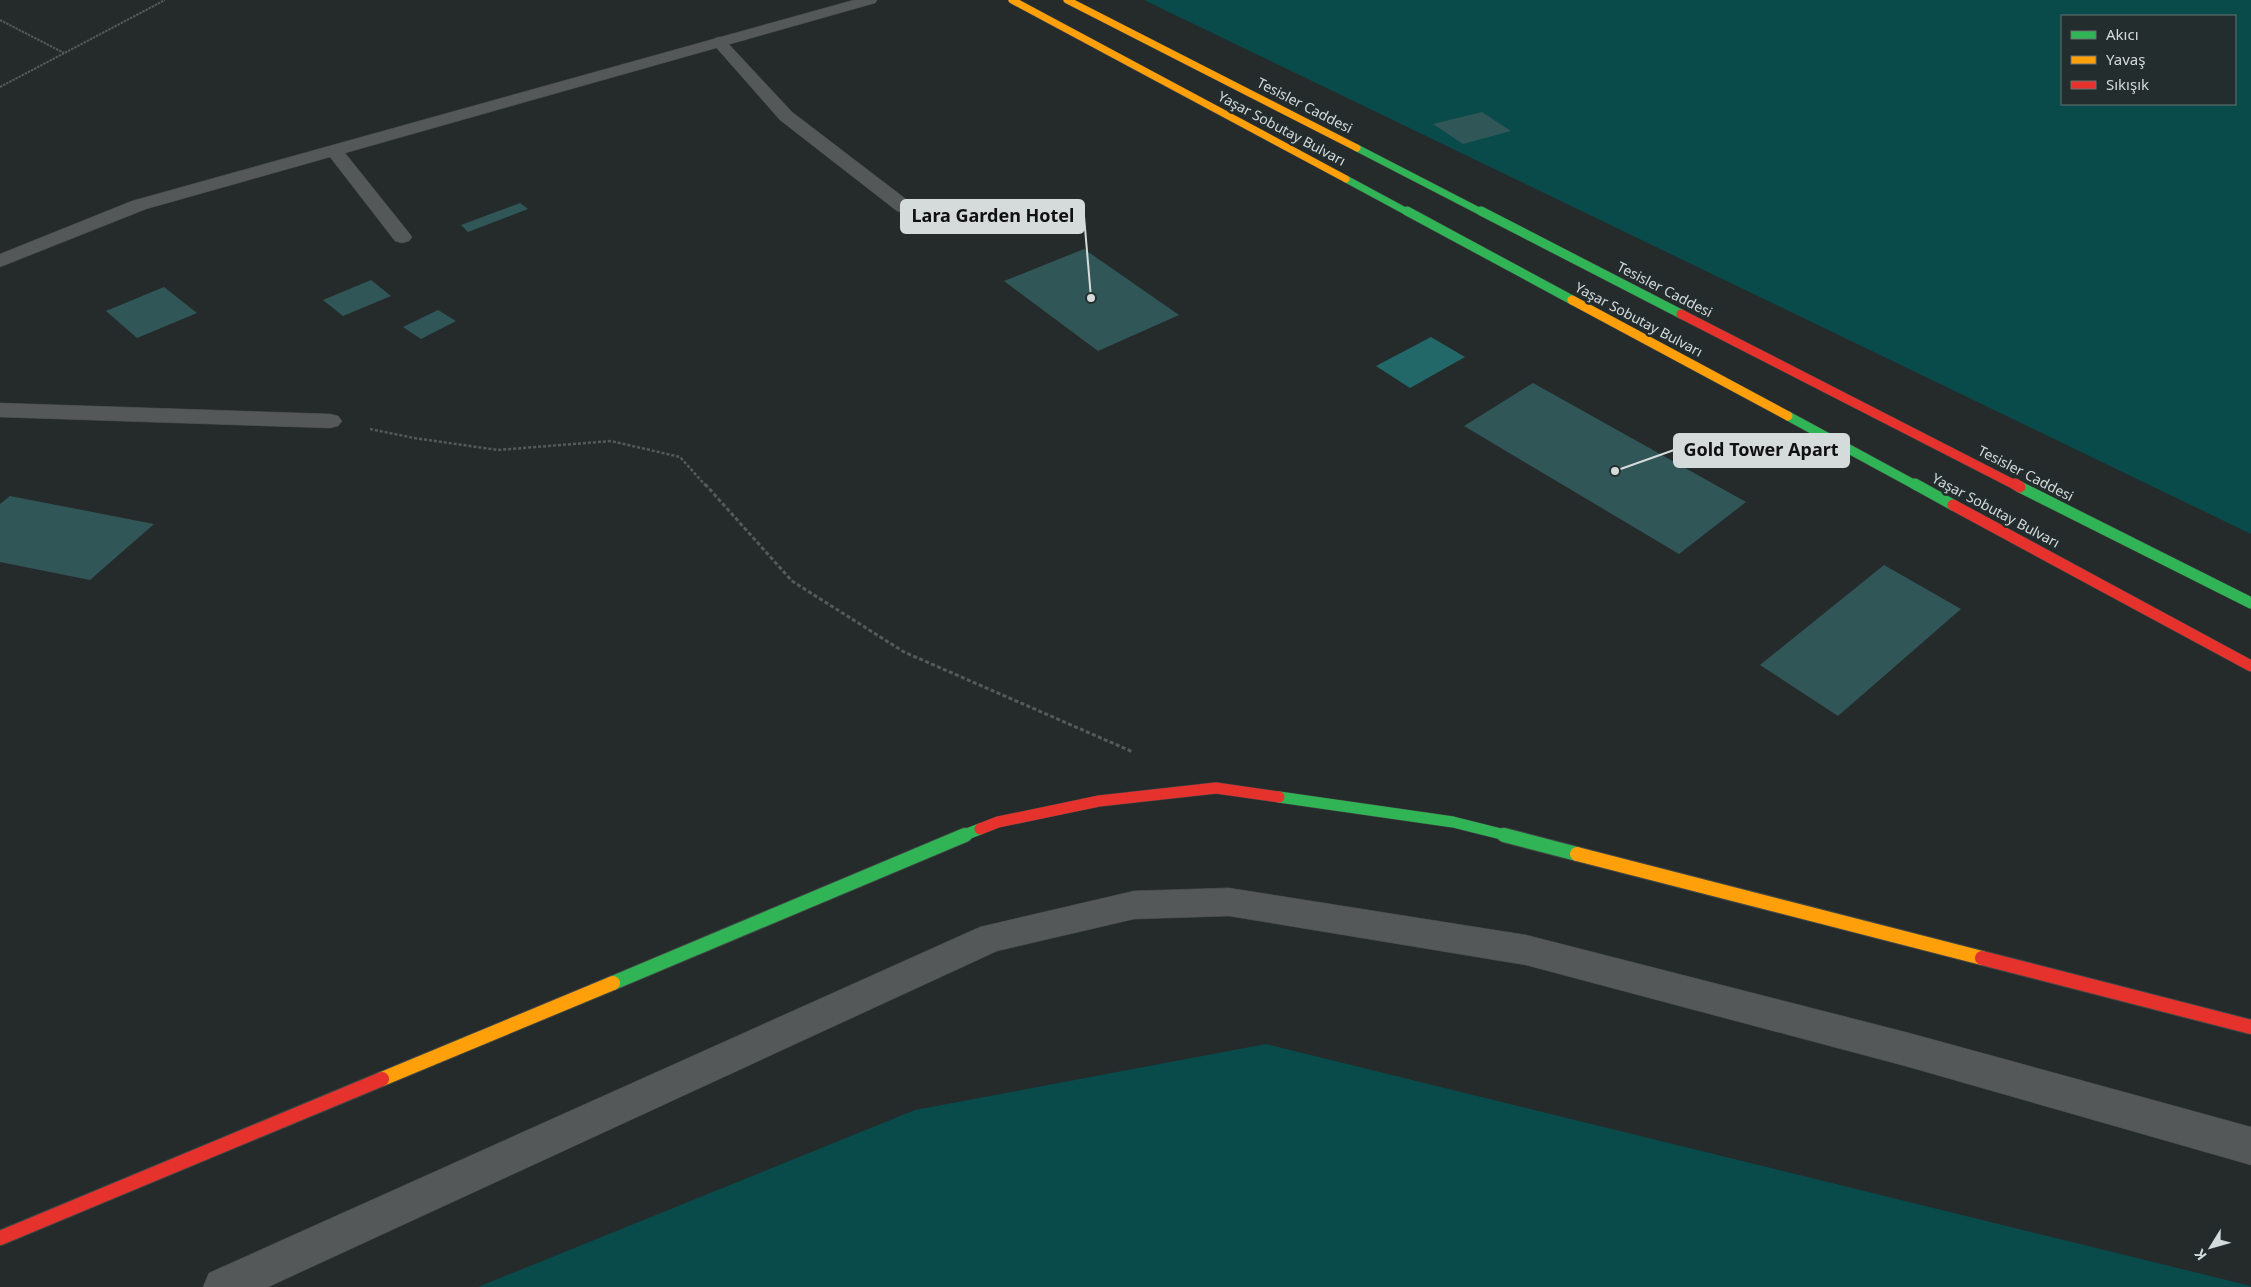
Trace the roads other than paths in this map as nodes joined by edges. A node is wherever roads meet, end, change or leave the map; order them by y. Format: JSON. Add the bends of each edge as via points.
{"nodes":[{"id":1,"x":870,"y":0,"type":"edge"},
{"id":2,"x":1012,"y":0,"type":"edge"},
{"id":3,"x":1067,"y":0,"type":"edge"},
{"id":4,"x":719,"y":42,"type":"junction"},
{"id":5,"x":334,"y":150,"type":"junction"},
{"id":6,"x":904,"y":207,"type":"dead end"},
{"id":7,"x":402,"y":237,"type":"dead end"},
{"id":8,"x":0,"y":261,"type":"edge"},
{"id":9,"x":0,"y":410,"type":"edge"},
{"id":10,"x":330,"y":421,"type":"road end"},
{"id":11,"x":2251,"y":602,"type":"edge"},
{"id":12,"x":2251,"y":666,"type":"edge"},
{"id":13,"x":2251,"y":1027,"type":"edge"},
{"id":14,"x":2251,"y":1146,"type":"edge"},
{"id":15,"x":0,"y":1238,"type":"edge"},
{"id":16,"x":223,"y":1287,"type":"edge"}],
"edges":[{"from":1,"to":4,"type":"street"},
{"from":2,"to":12,"type":"main road","name":"Yaşar Sobutay Bulvarı"},
{"from":3,"to":11,"type":"main road","name":"Tesisler Caddesi","via":[[2166,562]]},
{"from":4,"to":5,"type":"street"},
{"from":4,"to":6,"type":"street","via":[[786,116]]},
{"from":5,"to":7,"type":"street"},
{"from":5,"to":8,"type":"street","via":[[139,205]]},
{"from":9,"to":10,"type":"street"},
{"from":13,"to":15,"type":"main road","via":[[1453,822],[1216,788],[1099,801],[998,822]]},
{"from":14,"to":16,"type":"street","via":[[1909,1050],[1526,950],[1229,902],[1134,904],[992,937]]}]}
